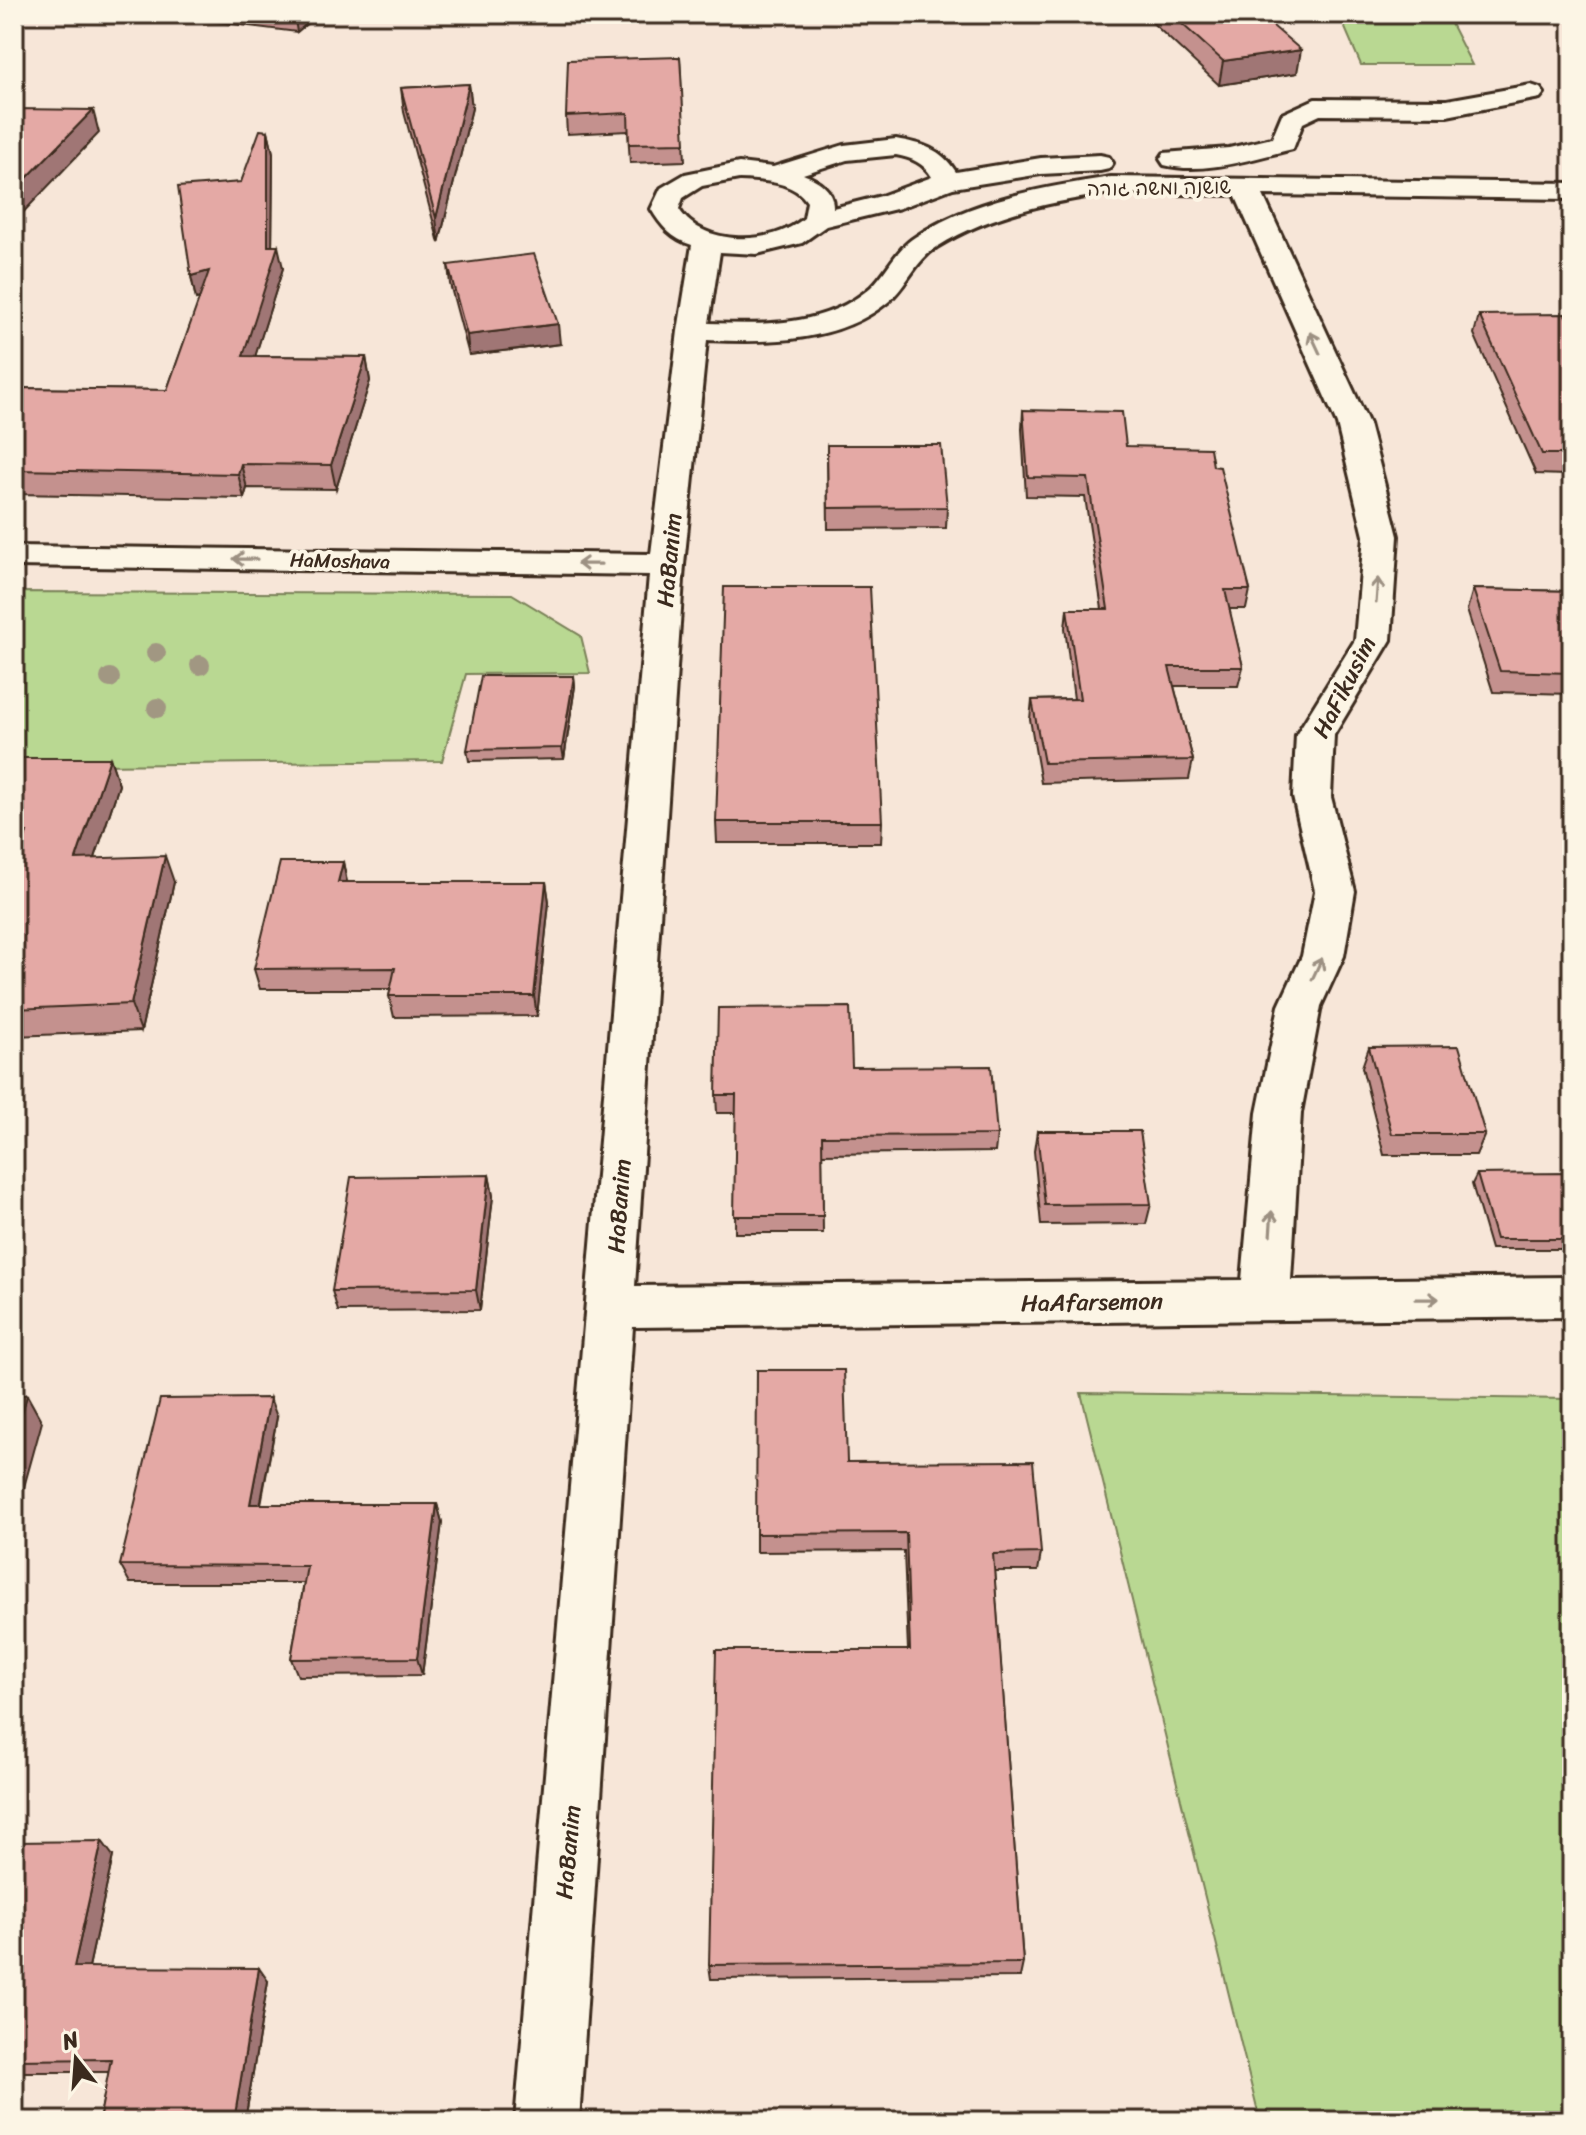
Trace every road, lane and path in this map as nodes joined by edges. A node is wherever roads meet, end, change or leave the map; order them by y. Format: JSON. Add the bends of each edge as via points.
{"nodes":[{"id":1,"x":1531,"y":93,"type":"dead end"},
{"id":2,"x":776,"y":175,"type":"junction"},
{"id":3,"x":948,"y":181,"type":"junction"},
{"id":4,"x":1245,"y":186,"type":"junction"},
{"id":5,"x":1572,"y":191,"type":"edge"},
{"id":6,"x":817,"y":220,"type":"junction"},
{"id":7,"x":707,"y":242,"type":"junction"},
{"id":8,"x":695,"y":311,"type":"junction"},
{"id":9,"x":14,"y":556,"type":"edge"},
{"id":10,"x":667,"y":565,"type":"junction"},
{"id":11,"x":1572,"y":1297,"type":"edge"},
{"id":12,"x":1265,"y":1300,"type":"junction"},
{"id":13,"x":611,"y":1307,"type":"junction"},
{"id":14,"x":547,"y":2121,"type":"edge"}],
"edges":[{"from":1,"to":3,"type":"street","via":[[1447,108],[1315,107],[1291,119],[1284,143],[1229,156],[1041,166]]},
{"from":2,"to":3,"type":"street","via":[[831,154],[916,149],[943,165]]},
{"from":2,"to":6,"type":"street","via":[[806,185],[818,196],[822,208]]},
{"from":2,"to":7,"type":"street","via":[[714,174],[675,189],[665,201],[671,225]]},
{"from":3,"to":6,"type":"street"},
{"from":4,"to":5,"type":"street","name":"שושנה ומשה גורה"},
{"from":4,"to":8,"type":"street","name":"שושנה ומשה גורה","via":[[1111,185],[1061,192],[967,220],[921,245],[881,293],[852,315],[787,333]]},
{"from":12,"to":4,"type":"street","name":"HaFikusim","one_way":true,"via":[[1279,1113],[1300,1006],[1323,956],[1335,891],[1312,797],[1315,735],[1373,640],[1381,536],[1353,424]]},
{"from":6,"to":7,"type":"street","via":[[794,236],[759,245]]},
{"from":7,"to":8,"type":"street","name":"HaBanim"},
{"from":8,"to":10,"type":"street","name":"HaBanim"},
{"from":10,"to":9,"type":"street","name":"HaMoshava","one_way":true},
{"from":10,"to":13,"type":"street","name":"HaBanim"},
{"from":12,"to":11,"type":"street","name":"HaAfarsemon","one_way":true},
{"from":12,"to":13,"type":"street","name":"HaAfarsemon"},
{"from":13,"to":14,"type":"street","name":"HaBanim"}]}
